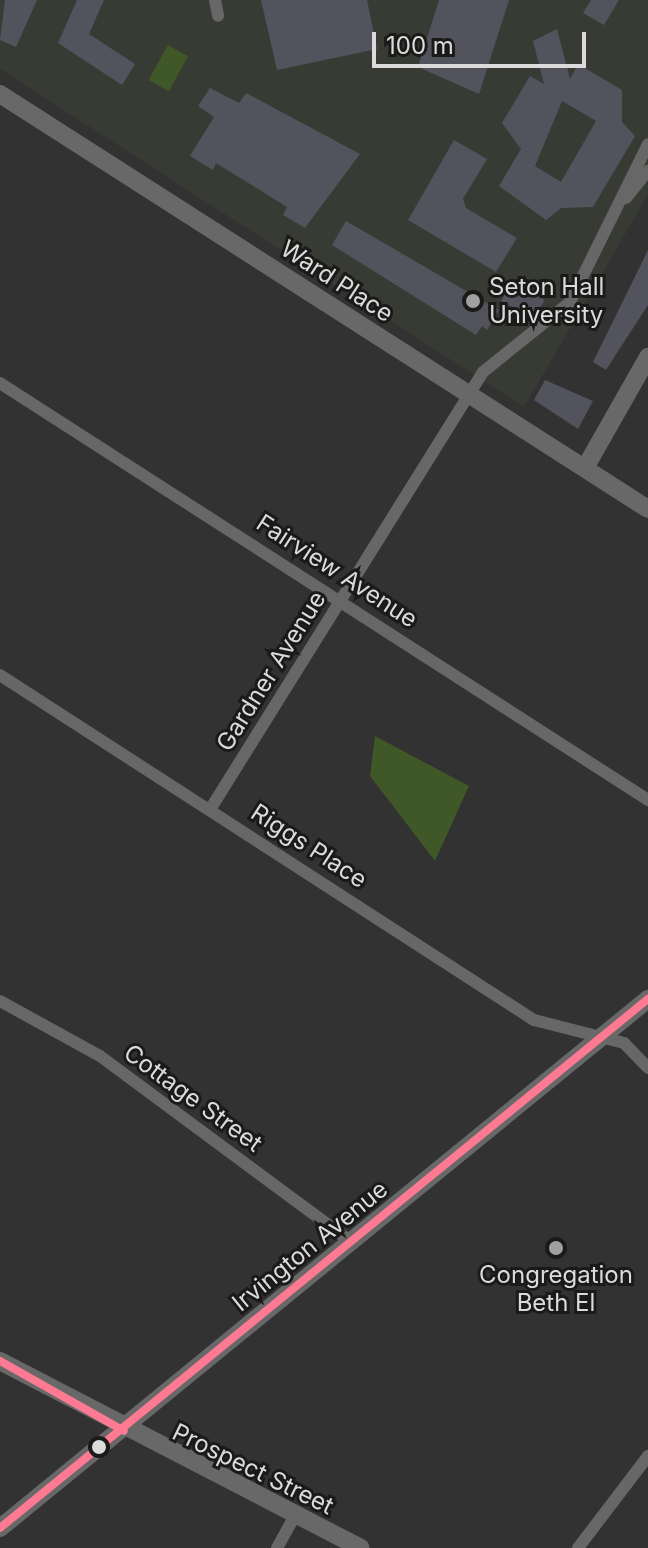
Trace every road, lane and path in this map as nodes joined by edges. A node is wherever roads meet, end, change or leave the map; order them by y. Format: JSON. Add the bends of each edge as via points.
{"nodes":[{"id":1,"x":215,"y":0,"type":"edge"},
{"id":2,"x":218,"y":16,"type":"dead end"},
{"id":3,"x":0,"y":94,"type":"edge"},
{"id":4,"x":648,"y":144,"type":"edge"},
{"id":5,"x":648,"y":171,"type":"edge"},
{"id":6,"x":626,"y":198,"type":"junction"},
{"id":7,"x":648,"y":357,"type":"edge"},
{"id":8,"x":0,"y":383,"type":"edge"},
{"id":9,"x":469,"y":394,"type":"junction"},
{"id":10,"x":585,"y":468,"type":"junction"},
{"id":11,"x":648,"y":509,"type":"edge"},
{"id":12,"x":341,"y":600,"type":"junction"},
{"id":13,"x":0,"y":675,"type":"edge"},
{"id":14,"x":648,"y":800,"type":"edge"},
{"id":15,"x":211,"y":808,"type":"junction"},
{"id":16,"x":648,"y":999,"type":"edge"},
{"id":17,"x":0,"y":1001,"type":"edge"},
{"id":18,"x":600,"y":1037,"type":"junction"},
{"id":19,"x":648,"y":1068,"type":"edge"},
{"id":20,"x":353,"y":1243,"type":"junction"},
{"id":21,"x":0,"y":1361,"type":"edge"},
{"id":22,"x":124,"y":1431,"type":"junction"},
{"id":23,"x":648,"y":1456,"type":"edge"},
{"id":24,"x":294,"y":1517,"type":"junction"},
{"id":25,"x":0,"y":1528,"type":"edge"},
{"id":26,"x":277,"y":1548,"type":"edge"},
{"id":27,"x":360,"y":1548,"type":"edge"},
{"id":28,"x":578,"y":1548,"type":"edge"}],
"edges":[{"from":1,"to":2,"type":"street"},
{"from":3,"to":9,"type":"street","name":"Ward Place"},
{"from":4,"to":6,"type":"street"},
{"from":5,"to":6,"type":"street"},
{"from":6,"to":9,"type":"street","name":"Gardner Avenue","via":[[570,302],[493,358]]},
{"from":7,"to":10,"type":"street"},
{"from":8,"to":12,"type":"street","name":"Fairview Avenue"},
{"from":9,"to":10,"type":"street","name":"Ward Place"},
{"from":9,"to":12,"type":"street","name":"Gardner Avenue"},
{"from":10,"to":11,"type":"street","name":"Ward Place"},
{"from":12,"to":14,"type":"street","name":"Fairview Avenue"},
{"from":12,"to":15,"type":"street","name":"Gardner Avenue"},
{"from":13,"to":15,"type":"street","name":"Riggs Place"},
{"from":15,"to":18,"type":"street","name":"Riggs Place","via":[[534,1020]]},
{"from":16,"to":18,"type":"street","name":"Irvington Avenue"},
{"from":17,"to":20,"type":"street","name":"Cottage Street","via":[[100,1056]]},
{"from":18,"to":19,"type":"street","name":"Riggs Place","via":[[624,1043]]},
{"from":18,"to":20,"type":"street","name":"Irvington Avenue"},
{"from":20,"to":22,"type":"street","name":"Irvington Avenue"},
{"from":21,"to":22,"type":"street","name":"Prospect Street"},
{"from":22,"to":24,"type":"street","name":"Prospect Street"},
{"from":22,"to":25,"type":"street","name":"Irvington Avenue"},
{"from":23,"to":28,"type":"street"},
{"from":24,"to":26,"type":"street"},
{"from":24,"to":27,"type":"street","name":"Prospect Street"}]}
